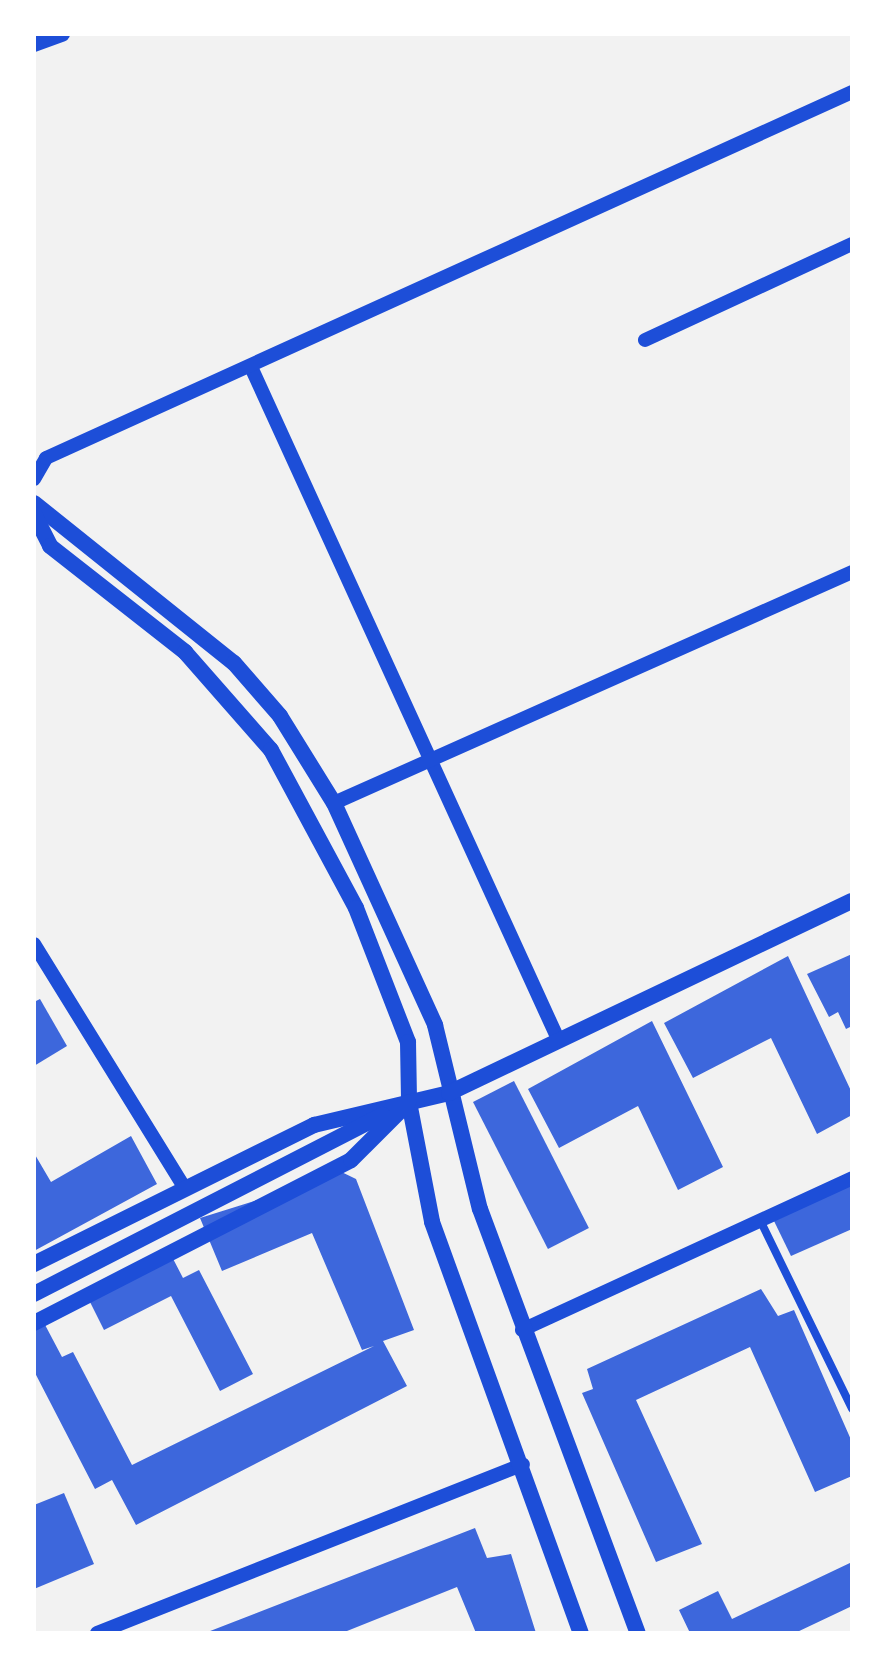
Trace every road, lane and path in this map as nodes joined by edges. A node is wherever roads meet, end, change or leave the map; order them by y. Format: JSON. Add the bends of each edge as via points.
{"nodes":[{"id":1,"x":62,"y":34,"type":"edge"},
{"id":2,"x":34,"y":44,"type":"edge"},
{"id":3,"x":852,"y":92,"type":"edge"},
{"id":4,"x":852,"y":244,"type":"edge"},
{"id":5,"x":645,"y":340,"type":"dead end"},
{"id":6,"x":251,"y":367,"type":"junction"},
{"id":7,"x":34,"y":479,"type":"edge"},
{"id":8,"x":34,"y":503,"type":"edge"},
{"id":9,"x":34,"y":514,"type":"edge"},
{"id":10,"x":852,"y":572,"type":"edge"},
{"id":11,"x":431,"y":764,"type":"junction"},
{"id":12,"x":334,"y":803,"type":"junction"},
{"id":13,"x":852,"y":901,"type":"edge"},
{"id":14,"x":34,"y":944,"type":"edge"},
{"id":15,"x":558,"y":1039,"type":"junction"},
{"id":16,"x":449,"y":1093,"type":"junction"},
{"id":17,"x":409,"y":1102,"type":"junction"},
{"id":18,"x":852,"y":1178,"type":"edge"},
{"id":19,"x":184,"y":1187,"type":"junction"},
{"id":20,"x":760,"y":1220,"type":"junction"},
{"id":21,"x":34,"y":1264,"type":"edge"},
{"id":22,"x":34,"y":1294,"type":"edge"},
{"id":23,"x":34,"y":1323,"type":"edge"},
{"id":24,"x":522,"y":1330,"type":"junction"},
{"id":25,"x":852,"y":1409,"type":"edge"},
{"id":26,"x":523,"y":1464,"type":"junction"},
{"id":27,"x":97,"y":1633,"type":"edge"},
{"id":28,"x":581,"y":1633,"type":"edge"},
{"id":29,"x":638,"y":1633,"type":"edge"}],
"edges":[{"from":1,"to":2,"type":"main road"},
{"from":3,"to":6,"type":"street"},
{"from":4,"to":5,"type":"street"},
{"from":6,"to":7,"type":"street","via":[[46,458]]},
{"from":6,"to":11,"type":"street"},
{"from":8,"to":12,"type":"main road","via":[[234,663],[280,716]]},
{"from":9,"to":17,"type":"main road","via":[[50,546],[185,652],[271,750],[356,908],[408,1042]]},
{"from":10,"to":11,"type":"street"},
{"from":11,"to":12,"type":"street"},
{"from":11,"to":15,"type":"street"},
{"from":12,"to":16,"type":"main road","via":[[435,1025]]},
{"from":13,"to":15,"type":"main road"},
{"from":14,"to":19,"type":"street"},
{"from":15,"to":16,"type":"main road"},
{"from":16,"to":17,"type":"main road"},
{"from":16,"to":24,"type":"main road"},
{"from":17,"to":19,"type":"main road","via":[[314,1125]]},
{"from":17,"to":22,"type":"main road"},
{"from":17,"to":23,"type":"main road","via":[[351,1160]]},
{"from":17,"to":26,"type":"main road","via":[[432,1222]]},
{"from":18,"to":20,"type":"street"},
{"from":19,"to":21,"type":"main road"},
{"from":20,"to":24,"type":"street"},
{"from":20,"to":25,"type":"street"},
{"from":24,"to":29,"type":"main road"},
{"from":26,"to":27,"type":"street"},
{"from":26,"to":28,"type":"main road"}]}
